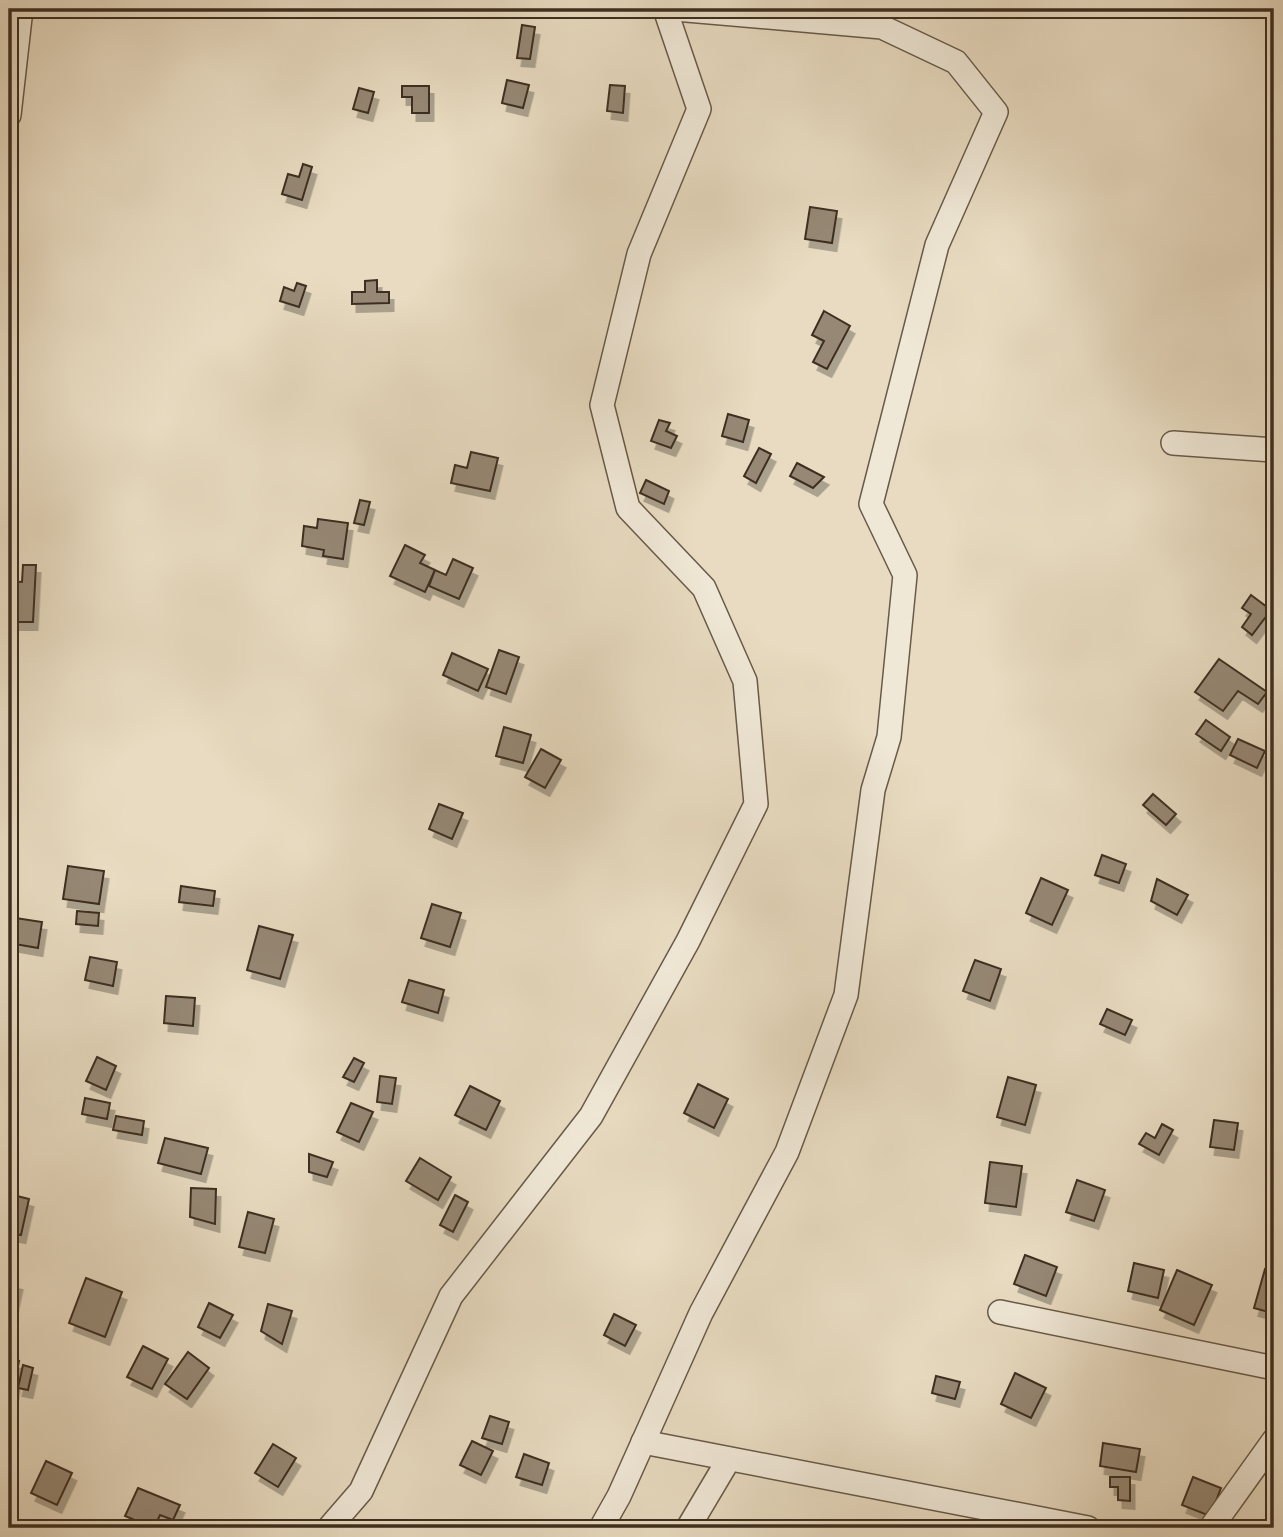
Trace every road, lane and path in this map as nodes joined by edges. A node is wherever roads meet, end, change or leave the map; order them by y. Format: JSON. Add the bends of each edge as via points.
{"nodes":[{"id":1,"x":22,"y":9,"type":"edge"},
{"id":2,"x":665,"y":9,"type":"edge"},
{"id":3,"x":675,"y":9,"type":"edge"},
{"id":4,"x":9,"y":115,"type":"edge"},
{"id":5,"x":1173,"y":443,"type":"dead end"},
{"id":6,"x":1274,"y":450,"type":"edge"},
{"id":7,"x":1000,"y":1312,"type":"dead end"},
{"id":8,"x":1274,"y":1368,"type":"edge"},
{"id":9,"x":1274,"y":1440,"type":"edge"},
{"id":10,"x":643,"y":1442,"type":"junction"},
{"id":11,"x":729,"y":1459,"type":"junction"},
{"id":12,"x":329,"y":1528,"type":"edge"},
{"id":13,"x":601,"y":1528,"type":"edge"},
{"id":14,"x":688,"y":1528,"type":"edge"},
{"id":15,"x":1088,"y":1528,"type":"edge"},
{"id":16,"x":1211,"y":1528,"type":"edge"}],
"edges":[{"from":1,"to":4,"type":"street"},
{"from":2,"to":12,"type":"street","via":[[699,108],[639,254],[602,405],[628,508],[704,588],[745,681],[756,804],[688,941],[591,1116],[452,1296],[361,1492]]},
{"from":3,"to":10,"type":"street","via":[[882,27],[956,62],[996,112],[937,245],[871,503],[905,575],[889,737],[873,790],[846,995],[787,1152],[701,1312]]},
{"from":5,"to":6,"type":"street"},
{"from":7,"to":8,"type":"street"},
{"from":9,"to":16,"type":"street"},
{"from":10,"to":11,"type":"street"},
{"from":10,"to":13,"type":"street"},
{"from":11,"to":14,"type":"street"},
{"from":11,"to":15,"type":"street"}]}
